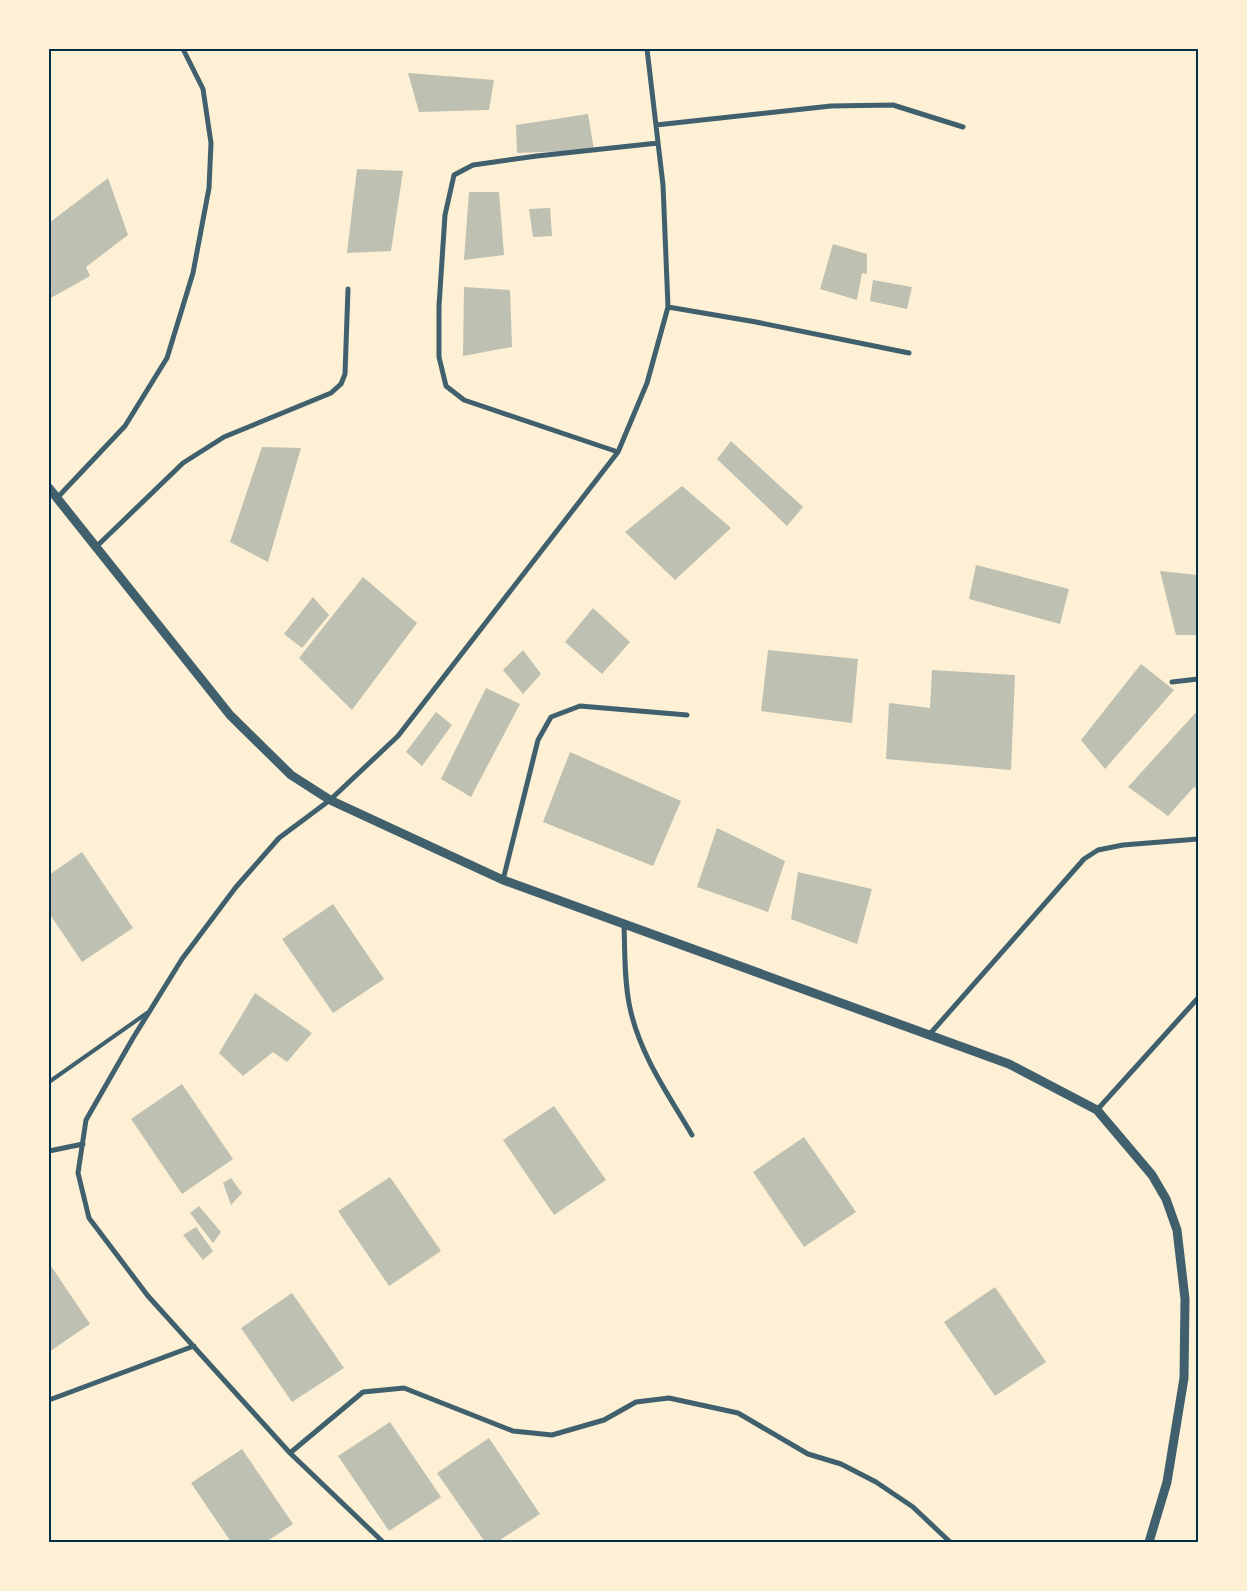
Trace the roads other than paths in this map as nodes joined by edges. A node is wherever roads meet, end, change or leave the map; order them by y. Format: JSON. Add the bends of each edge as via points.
{"nodes":[{"id":1,"x":183,"y":49,"type":"edge"},
{"id":2,"x":646,"y":49,"type":"edge"},
{"id":3,"x":656,"y":125,"type":"junction"},
{"id":4,"x":963,"y":127,"type":"dead end"},
{"id":5,"x":658,"y":143,"type":"junction"},
{"id":6,"x":348,"y":289,"type":"dead end"},
{"id":7,"x":668,"y":307,"type":"junction"},
{"id":8,"x":909,"y":353,"type":"dead end"},
{"id":9,"x":618,"y":452,"type":"junction"},
{"id":10,"x":49,"y":488,"type":"edge"},
{"id":11,"x":57,"y":498,"type":"junction"},
{"id":12,"x":96,"y":547,"type":"junction"},
{"id":13,"x":1198,"y":679,"type":"edge"},
{"id":14,"x":1172,"y":682,"type":"dead end"},
{"id":15,"x":687,"y":715,"type":"dead end"},
{"id":16,"x":330,"y":800,"type":"junction"},
{"id":17,"x":1198,"y":839,"type":"edge"},
{"id":18,"x":503,"y":880,"type":"junction"},
{"id":19,"x":624,"y":924,"type":"junction"},
{"id":20,"x":1198,"y":998,"type":"edge"},
{"id":21,"x":149,"y":1012,"type":"junction"},
{"id":22,"x":929,"y":1035,"type":"junction"},
{"id":23,"x":49,"y":1082,"type":"edge"},
{"id":24,"x":1097,"y":1110,"type":"junction"},
{"id":25,"x":692,"y":1135,"type":"dead end"},
{"id":26,"x":82,"y":1144,"type":"junction"},
{"id":27,"x":49,"y":1151,"type":"edge"},
{"id":28,"x":194,"y":1346,"type":"junction"},
{"id":29,"x":49,"y":1400,"type":"edge"},
{"id":30,"x":290,"y":1453,"type":"junction"},
{"id":31,"x":384,"y":1542,"type":"edge"},
{"id":32,"x":950,"y":1542,"type":"edge"},
{"id":33,"x":1149,"y":1542,"type":"edge"}],
"edges":[{"from":1,"to":11,"type":"street","via":[[203,90],[211,143],[209,188],[193,273],[167,358],[125,426]]},
{"from":2,"to":3,"type":"street"},
{"from":3,"to":4,"type":"street","via":[[830,106],[893,105]]},
{"from":3,"to":5,"type":"street"},
{"from":5,"to":7,"type":"street","via":[[664,186]]},
{"from":5,"to":9,"type":"street","via":[[474,165],[454,175],[445,215],[438,306],[439,357],[446,386],[464,400]]},
{"from":6,"to":12,"type":"street","via":[[345,374],[341,384],[331,392],[224,437],[183,463]]},
{"from":7,"to":8,"type":"street"},
{"from":7,"to":9,"type":"street","via":[[647,383]]},
{"from":9,"to":16,"type":"street","via":[[398,736]]},
{"from":10,"to":11,"type":"street"},
{"from":11,"to":12,"type":"street"},
{"from":12,"to":16,"type":"street","via":[[230,715],[291,774]]},
{"from":13,"to":14,"type":"street"},
{"from":15,"to":18,"type":"street","via":[[580,706],[551,717],[538,740]]},
{"from":16,"to":18,"type":"street"},
{"from":16,"to":21,"type":"street","via":[[279,838],[236,887],[182,959]]},
{"from":17,"to":22,"type":"street","via":[[1123,845],[1098,850],[1084,859]]},
{"from":18,"to":19,"type":"street"},
{"from":19,"to":22,"type":"street"},
{"from":19,"to":25,"type":"street","via":[[630,1007],[638,1038]]},
{"from":20,"to":24,"type":"street"},
{"from":21,"to":23,"type":"lane"},
{"from":21,"to":26,"type":"street","via":[[86,1120]]},
{"from":22,"to":24,"type":"street","via":[[1009,1064]]},
{"from":24,"to":33,"type":"street","via":[[1152,1175],[1166,1199],[1177,1230],[1186,1299],[1184,1378],[1167,1482]]},
{"from":26,"to":27,"type":"street"},
{"from":26,"to":28,"type":"street","via":[[78,1173],[89,1218],[148,1296]]},
{"from":28,"to":29,"type":"street"},
{"from":28,"to":30,"type":"street"},
{"from":30,"to":31,"type":"street"},
{"from":30,"to":32,"type":"street","via":[[363,1392],[404,1388],[513,1430],[552,1435],[604,1420],[636,1402],[669,1398],[738,1413],[808,1454],[841,1464],[913,1507]]}]}
